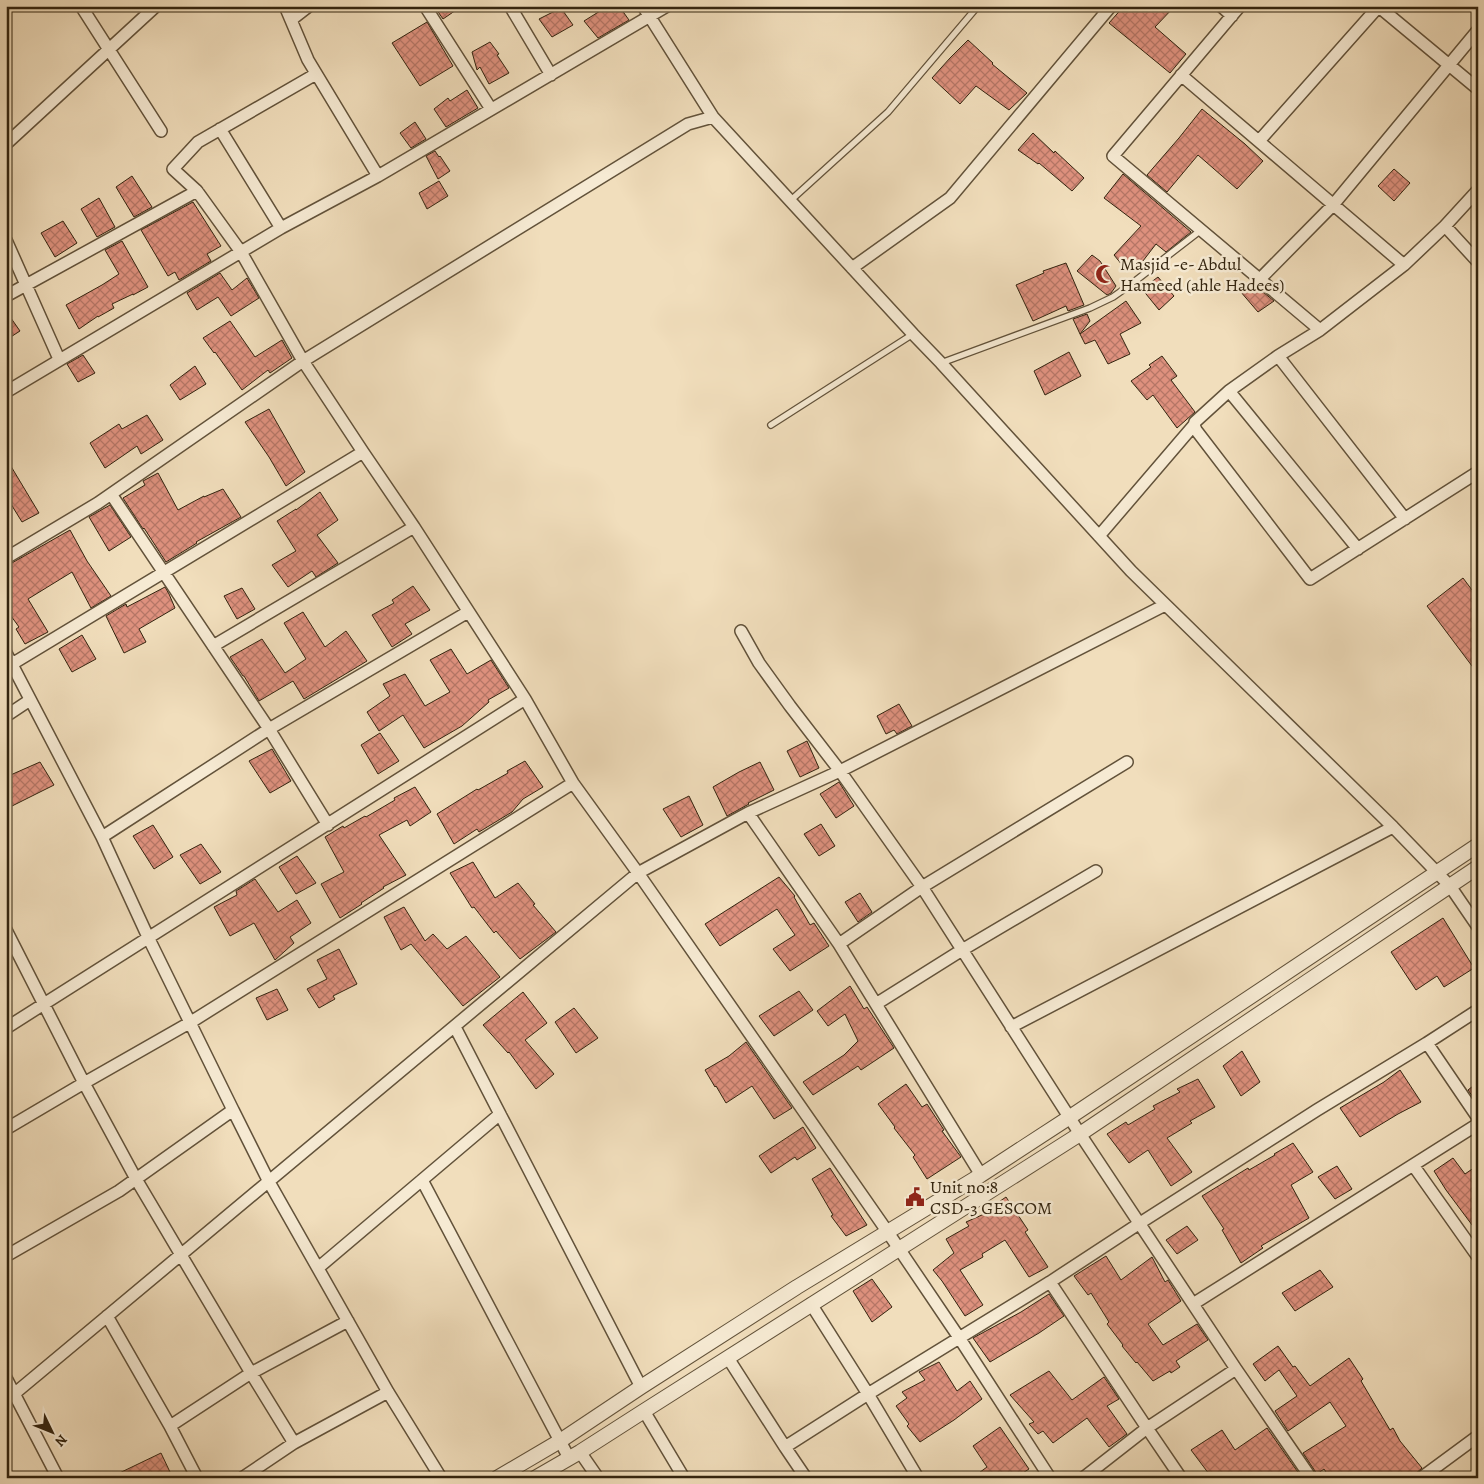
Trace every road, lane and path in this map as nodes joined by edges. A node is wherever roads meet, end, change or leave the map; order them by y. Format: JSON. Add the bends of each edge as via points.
{"nodes":[{"id":1,"x":81,"y":6,"type":"edge"},
{"id":2,"x":156,"y":6,"type":"edge"},
{"id":3,"x":285,"y":6,"type":"edge"},
{"id":4,"x":309,"y":6,"type":"edge"},
{"id":5,"x":424,"y":6,"type":"edge"},
{"id":6,"x":510,"y":6,"type":"edge"},
{"id":7,"x":643,"y":6,"type":"edge"},
{"id":8,"x":667,"y":6,"type":"edge"},
{"id":9,"x":978,"y":6,"type":"edge"},
{"id":10,"x":1111,"y":6,"type":"edge"},
{"id":11,"x":1221,"y":6,"type":"edge"},
{"id":12,"x":1240,"y":6,"type":"edge"},
{"id":13,"x":1378,"y":6,"type":"edge"},
{"id":14,"x":1232,"y":16,"type":"junction"},
{"id":15,"x":650,"y":17,"type":"junction"},
{"id":16,"x":291,"y":20,"type":"junction"},
{"id":17,"x":1478,"y":30,"type":"edge"},
{"id":18,"x":109,"y":49,"type":"junction"},
{"id":19,"x":1450,"y":65,"type":"junction"},
{"id":20,"x":316,"y":74,"type":"junction"},
{"id":21,"x":551,"y":75,"type":"junction"},
{"id":22,"x":1181,"y":75,"type":"junction"},
{"id":23,"x":1478,"y":89,"type":"edge"},
{"id":24,"x":492,"y":109,"type":"junction"},
{"id":25,"x":712,"y":117,"type":"junction"},
{"id":26,"x":220,"y":129,"type":"junction"},
{"id":27,"x":161,"y":131,"type":"dead end"},
{"id":28,"x":1259,"y":141,"type":"junction"},
{"id":29,"x":6,"y":144,"type":"edge"},
{"id":30,"x":378,"y":176,"type":"junction"},
{"id":31,"x":1478,"y":190,"type":"edge"},
{"id":32,"x":197,"y":191,"type":"junction"},
{"id":33,"x":790,"y":201,"type":"junction"},
{"id":34,"x":1333,"y":205,"type":"junction"},
{"id":35,"x":1446,"y":226,"type":"junction"},
{"id":36,"x":281,"y":228,"type":"junction"},
{"id":37,"x":1201,"y":230,"type":"junction"},
{"id":38,"x":6,"y":240,"type":"edge"},
{"id":39,"x":241,"y":252,"type":"junction"},
{"id":40,"x":1478,"y":262,"type":"edge"},
{"id":41,"x":1404,"y":265,"type":"junction"},
{"id":42,"x":852,"y":268,"type":"junction"},
{"id":43,"x":1260,"y":280,"type":"junction"},
{"id":44,"x":26,"y":285,"type":"junction"},
{"id":45,"x":6,"y":296,"type":"edge"},
{"id":46,"x":1320,"y":330,"type":"junction"},
{"id":47,"x":913,"y":334,"type":"junction"},
{"id":48,"x":1278,"y":356,"type":"junction"},
{"id":49,"x":59,"y":359,"type":"junction"},
{"id":50,"x":303,"y":361,"type":"junction"},
{"id":51,"x":941,"y":363,"type":"junction"},
{"id":52,"x":1229,"y":391,"type":"junction"},
{"id":53,"x":6,"y":392,"type":"edge"},
{"id":54,"x":771,"y":425,"type":"dead end"},
{"id":55,"x":1194,"y":425,"type":"junction"},
{"id":56,"x":363,"y":452,"type":"junction"},
{"id":57,"x":1478,"y":472,"type":"edge"},
{"id":58,"x":111,"y":494,"type":"junction"},
{"id":59,"x":1405,"y":519,"type":"junction"},
{"id":60,"x":414,"y":527,"type":"junction"},
{"id":61,"x":1099,"y":536,"type":"junction"},
{"id":62,"x":1358,"y":549,"type":"junction"},
{"id":63,"x":6,"y":558,"type":"edge"},
{"id":64,"x":163,"y":572,"type":"junction"},
{"id":65,"x":1166,"y":605,"type":"junction"},
{"id":66,"x":468,"y":612,"type":"junction"},
{"id":67,"x":740,"y":631,"type":"dead end"},
{"id":68,"x":213,"y":646,"type":"junction"},
{"id":69,"x":6,"y":653,"type":"edge"},
{"id":70,"x":12,"y":664,"type":"junction"},
{"id":71,"x":525,"y":699,"type":"junction"},
{"id":72,"x":30,"y":700,"type":"junction"},
{"id":73,"x":6,"y":716,"type":"edge"},
{"id":74,"x":269,"y":729,"type":"junction"},
{"id":75,"x":1127,"y":762,"type":"dead end"},
{"id":76,"x":840,"y":771,"type":"junction"},
{"id":77,"x":574,"y":783,"type":"junction"},
{"id":78,"x":748,"y":813,"type":"junction"},
{"id":79,"x":328,"y":825,"type":"junction"},
{"id":80,"x":1393,"y":827,"type":"junction"},
{"id":81,"x":102,"y":837,"type":"junction"},
{"id":82,"x":1478,"y":845,"type":"edge"},
{"id":83,"x":1478,"y":868,"type":"edge"},
{"id":84,"x":1096,"y":871,"type":"dead end"},
{"id":85,"x":638,"y":873,"type":"junction"},
{"id":86,"x":1436,"y":873,"type":"junction"},
{"id":87,"x":1450,"y":886,"type":"junction"},
{"id":88,"x":922,"y":887,"type":"junction"},
{"id":89,"x":1478,"y":927,"type":"edge"},
{"id":90,"x":6,"y":930,"type":"edge"},
{"id":91,"x":148,"y":937,"type":"junction"},
{"id":92,"x":838,"y":944,"type":"junction"},
{"id":93,"x":962,"y":950,"type":"junction"},
{"id":94,"x":876,"y":1004,"type":"junction"},
{"id":95,"x":44,"y":1005,"type":"junction"},
{"id":96,"x":1478,"y":1010,"type":"edge"},
{"id":97,"x":191,"y":1022,"type":"junction"},
{"id":98,"x":455,"y":1027,"type":"junction"},
{"id":99,"x":1011,"y":1027,"type":"junction"},
{"id":100,"x":6,"y":1028,"type":"edge"},
{"id":101,"x":1427,"y":1043,"type":"junction"},
{"id":102,"x":84,"y":1083,"type":"junction"},
{"id":103,"x":234,"y":1110,"type":"junction"},
{"id":104,"x":500,"y":1114,"type":"junction"},
{"id":105,"x":1070,"y":1117,"type":"junction"},
{"id":106,"x":1478,"y":1118,"type":"edge"},
{"id":107,"x":1478,"y":1124,"type":"edge"},
{"id":108,"x":6,"y":1130,"type":"edge"},
{"id":109,"x":1080,"y":1134,"type":"junction"},
{"id":110,"x":1413,"y":1165,"type":"junction"},
{"id":111,"x":981,"y":1175,"type":"junction"},
{"id":112,"x":136,"y":1179,"type":"junction"},
{"id":113,"x":422,"y":1180,"type":"junction"},
{"id":114,"x":269,"y":1182,"type":"junction"},
{"id":115,"x":1140,"y":1223,"type":"junction"},
{"id":116,"x":887,"y":1231,"type":"junction"},
{"id":117,"x":899,"y":1249,"type":"junction"},
{"id":118,"x":181,"y":1255,"type":"junction"},
{"id":119,"x":6,"y":1256,"type":"edge"},
{"id":120,"x":1478,"y":1257,"type":"edge"},
{"id":121,"x":318,"y":1268,"type":"junction"},
{"id":122,"x":1050,"y":1282,"type":"junction"},
{"id":123,"x":811,"y":1304,"type":"junction"},
{"id":124,"x":1193,"y":1304,"type":"junction"},
{"id":125,"x":107,"y":1316,"type":"junction"},
{"id":126,"x":348,"y":1321,"type":"junction"},
{"id":127,"x":960,"y":1338,"type":"junction"},
{"id":128,"x":728,"y":1358,"type":"junction"},
{"id":129,"x":1236,"y":1369,"type":"junction"},
{"id":130,"x":251,"y":1372,"type":"junction"},
{"id":131,"x":9,"y":1386,"type":"edge"},
{"id":132,"x":641,"y":1386,"type":"junction"},
{"id":133,"x":388,"y":1392,"type":"junction"},
{"id":134,"x":868,"y":1394,"type":"junction"},
{"id":135,"x":644,"y":1411,"type":"junction"},
{"id":136,"x":170,"y":1426,"type":"junction"},
{"id":137,"x":1147,"y":1428,"type":"junction"},
{"id":138,"x":1478,"y":1436,"type":"edge"},
{"id":139,"x":560,"y":1441,"type":"junction"},
{"id":140,"x":294,"y":1443,"type":"junction"},
{"id":141,"x":785,"y":1448,"type":"junction"},
{"id":142,"x":574,"y":1455,"type":"junction"},
{"id":143,"x":58,"y":1478,"type":"edge"},
{"id":144,"x":197,"y":1478,"type":"edge"},
{"id":145,"x":242,"y":1478,"type":"edge"},
{"id":146,"x":441,"y":1478,"type":"edge"},
{"id":147,"x":497,"y":1478,"type":"edge"},
{"id":148,"x":535,"y":1478,"type":"edge"},
{"id":149,"x":598,"y":1478,"type":"edge"},
{"id":150,"x":684,"y":1478,"type":"edge"},
{"id":151,"x":806,"y":1478,"type":"edge"},
{"id":152,"x":918,"y":1478,"type":"edge"},
{"id":153,"x":1050,"y":1478,"type":"edge"},
{"id":154,"x":1082,"y":1478,"type":"edge"},
{"id":155,"x":1181,"y":1478,"type":"edge"},
{"id":156,"x":1311,"y":1478,"type":"edge"},
{"id":157,"x":1420,"y":1478,"type":"edge"}],
"edges":[{"from":1,"to":18,"type":"street"},
{"from":2,"to":18,"type":"street"},
{"from":3,"to":16,"type":"street"},
{"from":4,"to":16,"type":"street"},
{"from":5,"to":24,"type":"street"},
{"from":6,"to":21,"type":"street"},
{"from":7,"to":15,"type":"street"},
{"from":8,"to":15,"type":"street"},
{"from":9,"to":33,"type":"lane","via":[[888,112]]},
{"from":10,"to":42,"type":"street","via":[[950,198]]},
{"from":11,"to":14,"type":"street"},
{"from":12,"to":14,"type":"street"},
{"from":13,"to":19,"type":"street"},
{"from":13,"to":28,"type":"street"},
{"from":14,"to":22,"type":"street"},
{"from":15,"to":21,"type":"street"},
{"from":15,"to":25,"type":"street"},
{"from":16,"to":20,"type":"street"},
{"from":17,"to":19,"type":"street"},
{"from":18,"to":27,"type":"street"},
{"from":18,"to":29,"type":"street"},
{"from":19,"to":23,"type":"street"},
{"from":19,"to":34,"type":"street"},
{"from":20,"to":26,"type":"street"},
{"from":20,"to":30,"type":"street"},
{"from":21,"to":24,"type":"street"},
{"from":22,"to":28,"type":"street"},
{"from":22,"to":37,"type":"street","via":[[1112,156]]},
{"from":24,"to":30,"type":"street"},
{"from":25,"to":33,"type":"street"},
{"from":25,"to":50,"type":"street","via":[[688,124]]},
{"from":26,"to":32,"type":"street","via":[[198,142],[173,169]]},
{"from":26,"to":36,"type":"street"},
{"from":28,"to":34,"type":"street"},
{"from":30,"to":36,"type":"street"},
{"from":31,"to":35,"type":"street"},
{"from":32,"to":39,"type":"street"},
{"from":32,"to":44,"type":"street"},
{"from":33,"to":42,"type":"street"},
{"from":34,"to":41,"type":"street"},
{"from":34,"to":43,"type":"street"},
{"from":35,"to":40,"type":"street"},
{"from":35,"to":41,"type":"street"},
{"from":36,"to":39,"type":"street"},
{"from":37,"to":43,"type":"street"},
{"from":37,"to":51,"type":"lane","via":[[1113,297]]},
{"from":38,"to":44,"type":"street"},
{"from":39,"to":49,"type":"street"},
{"from":39,"to":50,"type":"street"},
{"from":41,"to":46,"type":"street"},
{"from":42,"to":47,"type":"street"},
{"from":43,"to":46,"type":"street"},
{"from":44,"to":45,"type":"street"},
{"from":44,"to":49,"type":"street"},
{"from":46,"to":48,"type":"street"},
{"from":47,"to":51,"type":"street"},
{"from":47,"to":54,"type":"lane"},
{"from":48,"to":52,"type":"street"},
{"from":48,"to":59,"type":"street"},
{"from":49,"to":53,"type":"street"},
{"from":50,"to":56,"type":"street"},
{"from":50,"to":58,"type":"street"},
{"from":51,"to":61,"type":"street"},
{"from":52,"to":55,"type":"street"},
{"from":52,"to":62,"type":"street"},
{"from":55,"to":61,"type":"street"},
{"from":55,"to":62,"type":"street","via":[[1310,579]]},
{"from":56,"to":60,"type":"street"},
{"from":56,"to":64,"type":"street"},
{"from":57,"to":59,"type":"street"},
{"from":58,"to":63,"type":"street"},
{"from":58,"to":64,"type":"street"},
{"from":59,"to":62,"type":"street"},
{"from":60,"to":66,"type":"street"},
{"from":60,"to":68,"type":"street"},
{"from":61,"to":65,"type":"street"},
{"from":64,"to":68,"type":"street"},
{"from":64,"to":70,"type":"street"},
{"from":65,"to":76,"type":"street"},
{"from":65,"to":80,"type":"street"},
{"from":66,"to":71,"type":"street"},
{"from":66,"to":74,"type":"street"},
{"from":67,"to":76,"type":"street","via":[[759,663]]},
{"from":68,"to":74,"type":"street"},
{"from":69,"to":70,"type":"street"},
{"from":70,"to":72,"type":"street"},
{"from":71,"to":77,"type":"street"},
{"from":71,"to":79,"type":"street"},
{"from":72,"to":73,"type":"street"},
{"from":72,"to":81,"type":"street"},
{"from":74,"to":79,"type":"street"},
{"from":74,"to":81,"type":"street"},
{"from":75,"to":88,"type":"street"},
{"from":76,"to":78,"type":"street"},
{"from":76,"to":88,"type":"street"},
{"from":77,"to":85,"type":"street"},
{"from":77,"to":97,"type":"street"},
{"from":78,"to":85,"type":"street"},
{"from":78,"to":92,"type":"street"},
{"from":79,"to":91,"type":"street"},
{"from":80,"to":86,"type":"street"},
{"from":80,"to":99,"type":"street"},
{"from":81,"to":91,"type":"street"},
{"from":82,"to":86,"type":"street"},
{"from":83,"to":87,"type":"street"},
{"from":84,"to":93,"type":"street"},
{"from":85,"to":98,"type":"street"},
{"from":85,"to":116,"type":"street"},
{"from":86,"to":87,"type":"street"},
{"from":86,"to":105,"type":"street"},
{"from":87,"to":89,"type":"street"},
{"from":87,"to":109,"type":"street"},
{"from":88,"to":92,"type":"street"},
{"from":88,"to":93,"type":"street"},
{"from":90,"to":95,"type":"street"},
{"from":91,"to":95,"type":"street"},
{"from":91,"to":97,"type":"street"},
{"from":92,"to":94,"type":"street"},
{"from":93,"to":94,"type":"street"},
{"from":93,"to":99,"type":"street"},
{"from":94,"to":111,"type":"street"},
{"from":95,"to":100,"type":"street"},
{"from":95,"to":102,"type":"street"},
{"from":96,"to":101,"type":"street"},
{"from":97,"to":102,"type":"street"},
{"from":97,"to":103,"type":"street"},
{"from":98,"to":104,"type":"street"},
{"from":98,"to":114,"type":"street"},
{"from":99,"to":105,"type":"street"},
{"from":101,"to":106,"type":"street"},
{"from":101,"to":115,"type":"street"},
{"from":102,"to":108,"type":"street"},
{"from":102,"to":112,"type":"street"},
{"from":103,"to":112,"type":"street"},
{"from":103,"to":114,"type":"street"},
{"from":104,"to":113,"type":"street"},
{"from":104,"to":132,"type":"street"},
{"from":105,"to":109,"type":"street"},
{"from":105,"to":111,"type":"street"},
{"from":107,"to":110,"type":"street"},
{"from":109,"to":115,"type":"street"},
{"from":109,"to":117,"type":"street"},
{"from":110,"to":120,"type":"street"},
{"from":110,"to":124,"type":"street"},
{"from":111,"to":116,"type":"street"},
{"from":112,"to":118,"type":"street"},
{"from":112,"to":119,"type":"street"},
{"from":113,"to":121,"type":"street"},
{"from":113,"to":139,"type":"street"},
{"from":114,"to":118,"type":"street"},
{"from":114,"to":121,"type":"street"},
{"from":115,"to":122,"type":"street"},
{"from":115,"to":124,"type":"street"},
{"from":116,"to":117,"type":"street"},
{"from":116,"to":132,"type":"street"},
{"from":117,"to":123,"type":"street"},
{"from":117,"to":127,"type":"street"},
{"from":118,"to":125,"type":"street"},
{"from":118,"to":130,"type":"street"},
{"from":121,"to":126,"type":"street"},
{"from":122,"to":127,"type":"street"},
{"from":122,"to":137,"type":"street"},
{"from":123,"to":128,"type":"street"},
{"from":123,"to":134,"type":"street"},
{"from":124,"to":129,"type":"street"},
{"from":125,"to":131,"type":"street"},
{"from":125,"to":136,"type":"street"},
{"from":126,"to":130,"type":"street"},
{"from":126,"to":133,"type":"street"},
{"from":127,"to":134,"type":"street"},
{"from":127,"to":153,"type":"street"},
{"from":128,"to":135,"type":"street"},
{"from":128,"to":141,"type":"street"},
{"from":129,"to":137,"type":"street"},
{"from":129,"to":156,"type":"street"},
{"from":130,"to":136,"type":"street"},
{"from":130,"to":140,"type":"street"},
{"from":131,"to":143,"type":"street"},
{"from":132,"to":139,"type":"street"},
{"from":133,"to":140,"type":"street"},
{"from":133,"to":146,"type":"street"},
{"from":134,"to":141,"type":"street"},
{"from":134,"to":152,"type":"street"},
{"from":135,"to":142,"type":"street"},
{"from":135,"to":150,"type":"street"},
{"from":136,"to":144,"type":"street"},
{"from":137,"to":154,"type":"street"},
{"from":137,"to":155,"type":"street"},
{"from":138,"to":157,"type":"street"},
{"from":139,"to":142,"type":"street"},
{"from":139,"to":147,"type":"street"},
{"from":140,"to":145,"type":"street"},
{"from":141,"to":151,"type":"street"},
{"from":142,"to":148,"type":"street"},
{"from":142,"to":149,"type":"street"}]}
